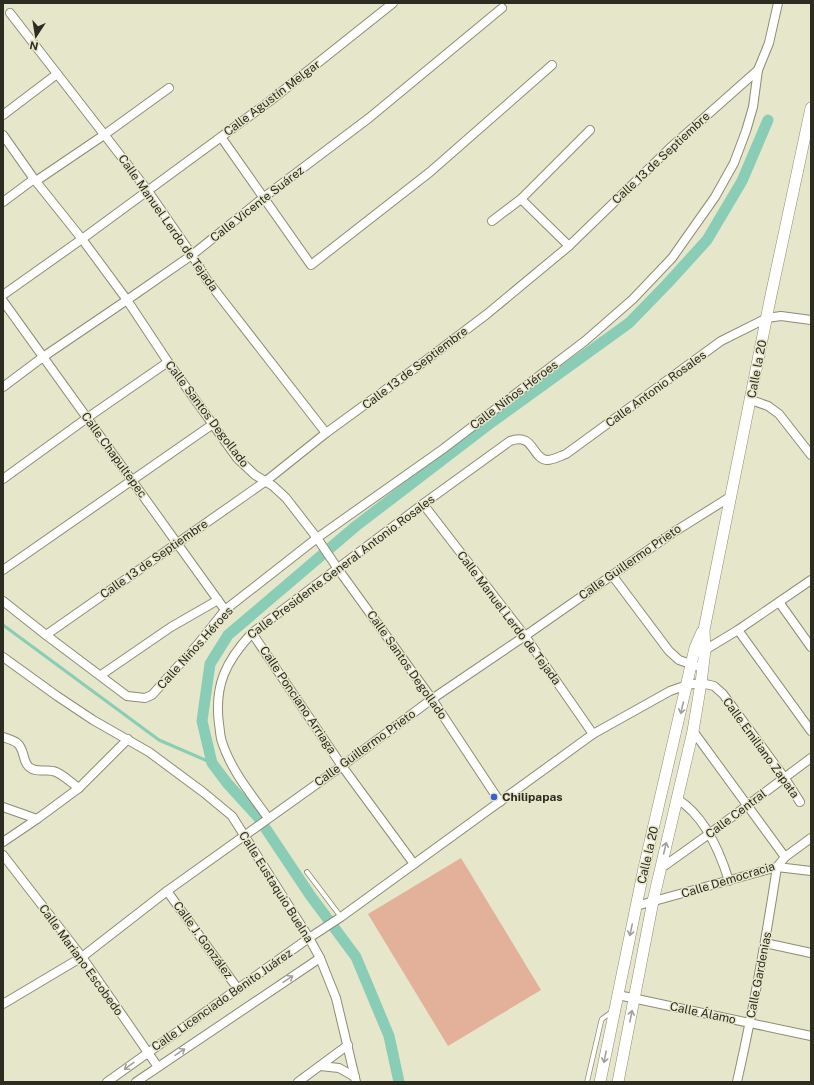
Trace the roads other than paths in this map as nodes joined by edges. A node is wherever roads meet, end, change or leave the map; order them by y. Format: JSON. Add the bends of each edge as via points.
{"nodes":[{"id":1,"x":393,"y":3,"type":"edge"},
{"id":2,"x":778,"y":3,"type":"edge"},
{"id":3,"x":502,"y":8,"type":"dead end"},
{"id":4,"x":10,"y":13,"type":"dead end"},
{"id":5,"x":552,"y":65,"type":"dead end"},
{"id":6,"x":758,"y":70,"type":"junction"},
{"id":7,"x":57,"y":74,"type":"junction"},
{"id":8,"x":169,"y":88,"type":"dead end"},
{"id":9,"x":811,"y":108,"type":"edge"},
{"id":10,"x":3,"y":115,"type":"edge"},
{"id":11,"x":590,"y":130,"type":"dead end"},
{"id":12,"x":3,"y":135,"type":"edge"},
{"id":13,"x":104,"y":135,"type":"junction"},
{"id":14,"x":221,"y":137,"type":"junction"},
{"id":15,"x":35,"y":180,"type":"junction"},
{"id":16,"x":148,"y":191,"type":"junction"},
{"id":17,"x":263,"y":198,"type":"junction"},
{"id":18,"x":521,"y":199,"type":"junction"},
{"id":19,"x":3,"y":202,"type":"edge"},
{"id":20,"x":492,"y":221,"type":"dead end"},
{"id":21,"x":82,"y":239,"type":"junction"},
{"id":22,"x":570,"y":246,"type":"junction"},
{"id":23,"x":192,"y":254,"type":"junction"},
{"id":24,"x":3,"y":295,"type":"edge"},
{"id":25,"x":127,"y":300,"type":"junction"},
{"id":26,"x":3,"y":301,"type":"edge"},
{"id":27,"x":767,"y":318,"type":"junction"},
{"id":28,"x":811,"y":320,"type":"edge"},
{"id":29,"x":44,"y":357,"type":"junction"},
{"id":30,"x":168,"y":362,"type":"junction"},
{"id":31,"x":3,"y":387,"type":"edge"},
{"id":32,"x":751,"y":400,"type":"junction"},
{"id":33,"x":87,"y":418,"type":"junction"},
{"id":34,"x":213,"y":424,"type":"junction"},
{"id":35,"x":326,"y":433,"type":"junction"},
{"id":36,"x":521,"y":439,"type":"joint"},
{"id":37,"x":811,"y":455,"type":"edge"},
{"id":38,"x":3,"y":479,"type":"edge"},
{"id":39,"x":132,"y":480,"type":"junction"},
{"id":40,"x":266,"y":481,"type":"junction"},
{"id":41,"x":730,"y":497,"type":"junction"},
{"id":42,"x":423,"y":504,"type":"junction"},
{"id":43,"x":320,"y":542,"type":"junction"},
{"id":44,"x":177,"y":543,"type":"junction"},
{"id":45,"x":336,"y":567,"type":"junction"},
{"id":46,"x":3,"y":570,"type":"edge"},
{"id":47,"x":612,"y":575,"type":"junction"},
{"id":48,"x":811,"y":580,"type":"edge"},
{"id":49,"x":218,"y":600,"type":"junction"},
{"id":50,"x":3,"y":601,"type":"edge"},
{"id":51,"x":779,"y":602,"type":"junction"},
{"id":52,"x":225,"y":610,"type":"junction"},
{"id":53,"x":738,"y":630,"type":"junction"},
{"id":54,"x":252,"y":633,"type":"junction"},
{"id":55,"x":46,"y":635,"type":"junction"},
{"id":56,"x":525,"y":636,"type":"junction"},
{"id":57,"x":811,"y":647,"type":"edge"},
{"id":58,"x":700,"y":649,"type":"junction"},
{"id":59,"x":3,"y":657,"type":"edge"},
{"id":60,"x":691,"y":665,"type":"junction"},
{"id":61,"x":702,"y":668,"type":"junction"},
{"id":62,"x":101,"y":675,"type":"junction"},
{"id":63,"x":701,"y":683,"type":"junction"},
{"id":64,"x":687,"y":685,"type":"junction"},
{"id":65,"x":432,"y":699,"type":"junction"},
{"id":66,"x":693,"y":731,"type":"junction"},
{"id":67,"x":811,"y":731,"type":"edge"},
{"id":68,"x":593,"y":734,"type":"junction"},
{"id":69,"x":3,"y":737,"type":"edge"},
{"id":70,"x":128,"y":739,"type":"junction"},
{"id":71,"x":811,"y":758,"type":"edge"},
{"id":72,"x":342,"y":766,"type":"junction"},
{"id":73,"x":784,"y":777,"type":"junction"},
{"id":74,"x":79,"y":788,"type":"junction"},
{"id":75,"x":677,"y":799,"type":"junction"},
{"id":76,"x":500,"y":802,"type":"junction"},
{"id":77,"x":800,"y":802,"type":"dead end"},
{"id":78,"x":747,"y":805,"type":"junction"},
{"id":79,"x":3,"y":807,"type":"edge"},
{"id":80,"x":37,"y":819,"type":"junction"},
{"id":81,"x":266,"y":819,"type":"junction"},
{"id":82,"x":245,"y":834,"type":"junction"},
{"id":83,"x":709,"y":834,"type":"junction"},
{"id":84,"x":811,"y":838,"type":"edge"},
{"id":85,"x":3,"y":842,"type":"edge"},
{"id":86,"x":3,"y":855,"type":"edge"},
{"id":87,"x":785,"y":857,"type":"junction"},
{"id":88,"x":414,"y":864,"type":"junction"},
{"id":89,"x":778,"y":867,"type":"junction"},
{"id":90,"x":660,"y":869,"type":"junction"},
{"id":91,"x":811,"y":871,"type":"edge"},
{"id":92,"x":307,"y":872,"type":"dead end"},
{"id":93,"x":729,"y":881,"type":"junction"},
{"id":94,"x":167,"y":891,"type":"junction"},
{"id":95,"x":653,"y":901,"type":"junction"},
{"id":96,"x":636,"y":906,"type":"junction"},
{"id":97,"x":339,"y":918,"type":"junction"},
{"id":98,"x":312,"y":936,"type":"junction"},
{"id":99,"x":765,"y":943,"type":"junction"},
{"id":100,"x":811,"y":953,"type":"edge"},
{"id":101,"x":82,"y":957,"type":"junction"},
{"id":102,"x":320,"y":958,"type":"junction"},
{"id":103,"x":238,"y":988,"type":"junction"},
{"id":104,"x":618,"y":995,"type":"junction"},
{"id":105,"x":634,"y":999,"type":"junction"},
{"id":106,"x":3,"y":1004,"type":"edge"},
{"id":107,"x":615,"y":1010,"type":"junction"},
{"id":108,"x":750,"y":1023,"type":"junction"},
{"id":109,"x":811,"y":1036,"type":"edge"},
{"id":110,"x":348,"y":1045,"type":"junction"},
{"id":111,"x":147,"y":1053,"type":"junction"},
{"id":112,"x":320,"y":1066,"type":"junction"},
{"id":113,"x":158,"y":1067,"type":"junction"},
{"id":114,"x":355,"y":1079,"type":"edge"},
{"id":115,"x":107,"y":1082,"type":"edge"},
{"id":116,"x":136,"y":1082,"type":"edge"},
{"id":117,"x":298,"y":1082,"type":"edge"},
{"id":118,"x":587,"y":1082,"type":"edge"},
{"id":119,"x":600,"y":1082,"type":"edge"},
{"id":120,"x":618,"y":1082,"type":"edge"},
{"id":121,"x":737,"y":1082,"type":"edge"}],
"edges":[{"from":1,"to":14,"type":"street","name":"Calle Agustín Melgar"},
{"from":2,"to":6,"type":"street","name":"Calle Niños Héroes","via":[[769,43]]},
{"from":3,"to":17,"type":"street","name":"Calle Vicente Suárez","via":[[369,118]]},
{"from":4,"to":7,"type":"street","name":"Calle Manuel Lerdo de Tejada"},
{"from":5,"to":17,"type":"street","via":[[430,172],[311,265]]},
{"from":6,"to":22,"type":"street","name":"Calle 13 de Septiembre","via":[[670,148]]},
{"from":6,"to":43,"type":"street","name":"Calle Niños Héroes","via":[[753,107],[734,163],[715,197],[672,258],[633,299],[585,341]]},
{"from":7,"to":10,"type":"street"},
{"from":7,"to":13,"type":"street","name":"Calle Manuel Lerdo de Tejada"},
{"from":8,"to":13,"type":"street"},
{"from":9,"to":27,"type":"street","name":"Calle la 20"},
{"from":11,"to":18,"type":"street"},
{"from":12,"to":15,"type":"street","name":"Calle Santos Degollado"},
{"from":13,"to":15,"type":"street"},
{"from":13,"to":16,"type":"street","name":"Calle Manuel Lerdo de Tejada"},
{"from":14,"to":16,"type":"street","name":"Calle Agustín Melgar"},
{"from":14,"to":17,"type":"street"},
{"from":15,"to":19,"type":"street"},
{"from":15,"to":21,"type":"street","name":"Calle Santos Degollado"},
{"from":16,"to":21,"type":"street","name":"Calle Agustín Melgar"},
{"from":16,"to":23,"type":"street","name":"Calle Manuel Lerdo de Tejada"},
{"from":17,"to":23,"type":"street","name":"Calle Vicente Suárez"},
{"from":18,"to":20,"type":"street"},
{"from":18,"to":22,"type":"street"},
{"from":21,"to":24,"type":"street"},
{"from":21,"to":25,"type":"street","name":"Calle Santos Degollado"},
{"from":22,"to":35,"type":"street","name":"Calle 13 de Septiembre","via":[[487,314]]},
{"from":23,"to":25,"type":"street","name":"Calle Vicente Suárez"},
{"from":23,"to":35,"type":"street","name":"Calle Manuel Lerdo de Tejada","via":[[207,280]]},
{"from":25,"to":29,"type":"street","name":"Calle Vicente Suárez"},
{"from":25,"to":30,"type":"street","name":"Calle Santos Degollado"},
{"from":26,"to":29,"type":"street","name":"Calle Chapultepec"},
{"from":27,"to":28,"type":"street","via":[[782,316]]},
{"from":27,"to":32,"type":"street","name":"Calle la 20"},
{"from":27,"to":36,"type":"street","name":"Calle Antonio Rosales","via":[[721,341],[566,454],[546,460]]},
{"from":29,"to":31,"type":"street","name":"Calle Vicente Suárez"},
{"from":29,"to":33,"type":"street","name":"Calle Chapultepec"},
{"from":30,"to":33,"type":"street"},
{"from":30,"to":34,"type":"street","name":"Calle Santos Degollado"},
{"from":32,"to":37,"type":"street","via":[[768,406],[779,414]]},
{"from":32,"to":41,"type":"street","name":"Calle la 20"},
{"from":33,"to":38,"type":"street"},
{"from":33,"to":39,"type":"street","name":"Calle Chapultepec"},
{"from":34,"to":39,"type":"street"},
{"from":34,"to":40,"type":"street","name":"Calle Santos Degollado","via":[[237,458],[255,475]]},
{"from":35,"to":40,"type":"street","name":"Calle 13 de Septiembre"},
{"from":36,"to":42,"type":"street","name":"Calle Presidente General Antonio Rosales","via":[[510,442]]},
{"from":39,"to":44,"type":"street","name":"Calle Chapultepec"},
{"from":39,"to":46,"type":"street"},
{"from":40,"to":43,"type":"street","name":"Calle Santos Degollado","via":[[286,498]]},
{"from":40,"to":44,"type":"street","name":"Calle 13 de Septiembre"},
{"from":41,"to":47,"type":"street","name":"Calle Guillermo Prieto"},
{"from":41,"to":58,"type":"street","name":"Calle la 20"},
{"from":42,"to":45,"type":"street","name":"Calle Presidente General Antonio Rosales"},
{"from":42,"to":56,"type":"street","name":"Calle Manuel Lerdo de Tejada"},
{"from":43,"to":45,"type":"street","name":"Calle Santos Degollado"},
{"from":43,"to":52,"type":"street","name":"Calle Niños Héroes"},
{"from":44,"to":49,"type":"street","name":"Calle Chapultepec"},
{"from":44,"to":55,"type":"street","name":"Calle 13 de Septiembre"},
{"from":45,"to":54,"type":"street","name":"Calle Presidente General Antonio Rosales"},
{"from":45,"to":65,"type":"street","name":"Calle Santos Degollado"},
{"from":47,"to":56,"type":"street","name":"Calle Guillermo Prieto"},
{"from":47,"to":60,"type":"street","via":[[669,651],[679,660]]},
{"from":48,"to":51,"type":"street"},
{"from":49,"to":52,"type":"street","name":"Calle Chapultepec"},
{"from":49,"to":62,"type":"street","name":"Calle Niños Héroes","via":[[171,627]]},
{"from":50,"to":55,"type":"street"},
{"from":51,"to":53,"type":"street"},
{"from":51,"to":57,"type":"street"},
{"from":52,"to":62,"type":"street","name":"Calle Niños Héroes","via":[[152,695],[145,698],[127,696]]},
{"from":53,"to":58,"type":"street"},
{"from":53,"to":67,"type":"street"},
{"from":54,"to":72,"type":"street","name":"Calle Ponciano Arriaga"},
{"from":54,"to":81,"type":"street","name":"Calle Presidente General Antonio Rosales","via":[[231,659],[220,687],[217,707],[222,741],[229,759]]},
{"from":55,"to":62,"type":"street"},
{"from":56,"to":65,"type":"street","name":"Calle Guillermo Prieto"},
{"from":56,"to":68,"type":"street","name":"Calle Manuel Lerdo de Tejada"},
{"from":58,"to":60,"type":"street","name":"Calle la 20"},
{"from":58,"to":61,"type":"street","name":"Calle la 20"},
{"from":59,"to":70,"type":"street","name":"Calle Eustaquio Buelna","via":[[93,720]]},
{"from":60,"to":61,"type":"street"},
{"from":60,"to":64,"type":"street","name":"Calle la 20"},
{"from":61,"to":63,"type":"street","name":"Calle la 20"},
{"from":63,"to":64,"type":"street","name":"Calle Licenciado Benito Juárez"},
{"from":63,"to":66,"type":"street","name":"Calle la 20"},
{"from":63,"to":73,"type":"street","name":"Calle Emiliano Zapata","via":[[714,686],[723,694]]},
{"from":64,"to":68,"type":"street","name":"Calle Licenciado Benito Juárez","via":[[670,691]]},
{"from":64,"to":96,"type":"street","name":"Calle la 20","one_way":true},
{"from":65,"to":72,"type":"street","name":"Calle Guillermo Prieto"},
{"from":65,"to":76,"type":"street","name":"Calle Santos Degollado"},
{"from":66,"to":75,"type":"street","name":"Calle la 20"},
{"from":66,"to":78,"type":"street"},
{"from":68,"to":76,"type":"street","name":"Calle Licenciado Benito Juárez"},
{"from":69,"to":74,"type":"street","via":[[21,746],[25,762],[32,770],[55,771]]},
{"from":70,"to":74,"type":"street"},
{"from":70,"to":82,"type":"street","name":"Calle Eustaquio Buelna","via":[[203,792],[232,816]]},
{"from":71,"to":73,"type":"street","name":"Calle Central"},
{"from":72,"to":81,"type":"street","name":"Calle Guillermo Prieto"},
{"from":72,"to":88,"type":"street","name":"Calle Ponciano Arriaga"},
{"from":73,"to":77,"type":"street","name":"Calle Emiliano Zapata"},
{"from":73,"to":78,"type":"street","name":"Calle Central"},
{"from":74,"to":80,"type":"street"},
{"from":75,"to":83,"type":"street","via":[[686,805]]},
{"from":90,"to":75,"type":"street","name":"Calle la 20","one_way":true},
{"from":76,"to":88,"type":"street","name":"Calle Licenciado Benito Juárez"},
{"from":78,"to":83,"type":"street","name":"Calle Central"},
{"from":78,"to":87,"type":"street"},
{"from":79,"to":80,"type":"street"},
{"from":80,"to":85,"type":"street"},
{"from":81,"to":82,"type":"street","name":"Calle Guillermo Prieto"},
{"from":82,"to":94,"type":"street","name":"Calle Guillermo Prieto"},
{"from":82,"to":98,"type":"street","name":"Calle Eustaquio Buelna"},
{"from":83,"to":90,"type":"street","name":"Calle Central"},
{"from":83,"to":93,"type":"street","via":[[722,859]]},
{"from":84,"to":87,"type":"street","name":"Calle Democracia"},
{"from":86,"to":101,"type":"street","name":"Calle Mariano Escobedo"},
{"from":87,"to":89,"type":"street","name":"Calle Democracia"},
{"from":88,"to":97,"type":"street","name":"Calle Licenciado Benito Juárez"},
{"from":89,"to":91,"type":"street"},
{"from":89,"to":93,"type":"street","name":"Calle Democracia"},
{"from":89,"to":99,"type":"street","name":"Calle Gardenias"},
{"from":90,"to":95,"type":"street","name":"Calle la 20"},
{"from":92,"to":97,"type":"lane"},
{"from":93,"to":95,"type":"street","name":"Calle Democracia"},
{"from":94,"to":101,"type":"street","name":"Calle Guillermo Prieto"},
{"from":94,"to":103,"type":"street","name":"Calle J. González"},
{"from":95,"to":96,"type":"street","name":"Calle Democracia"},
{"from":95,"to":105,"type":"street","name":"Calle la 20"},
{"from":96,"to":104,"type":"street","name":"Calle la 20","one_way":true},
{"from":97,"to":98,"type":"street","name":"Calle Licenciado Benito Juárez"},
{"from":98,"to":102,"type":"street","name":"Calle Eustaquio Buelna"},
{"from":98,"to":103,"type":"street","name":"Calle Licenciado Benito Juárez"},
{"from":99,"to":100,"type":"street"},
{"from":99,"to":108,"type":"street","name":"Calle Gardenias"},
{"from":101,"to":106,"type":"street","name":"Calle Guillermo Prieto"},
{"from":101,"to":111,"type":"street","name":"Calle Mariano Escobedo"},
{"from":102,"to":110,"type":"street","name":"Calle Eustaquio Buelna","via":[[336,998]]},
{"from":113,"to":102,"type":"street","name":"Calle Licenciado Benito Juárez","one_way":true},
{"from":103,"to":111,"type":"street","name":"Calle Licenciado Benito Juárez"},
{"from":104,"to":105,"type":"street","name":"Calle Álamo"},
{"from":104,"to":107,"type":"street","name":"Calle la 20"},
{"from":105,"to":108,"type":"street","name":"Calle Álamo"},
{"from":120,"to":105,"type":"street","name":"Calle la 20","one_way":true},
{"from":107,"to":118,"type":"lane","via":[[600,1022]]},
{"from":107,"to":119,"type":"street","name":"Calle la 20","one_way":true},
{"from":108,"to":109,"type":"street","name":"Calle Álamo"},
{"from":108,"to":121,"type":"street","name":"Calle Gardenias"},
{"from":110,"to":112,"type":"street"},
{"from":110,"to":114,"type":"street","name":"Calle Eustaquio Buelna"},
{"from":111,"to":113,"type":"street","name":"Calle Mariano Escobedo"},
{"from":111,"to":115,"type":"street","name":"Calle Licenciado Benito Juárez","one_way":true},
{"from":112,"to":114,"type":"street","via":[[339,1068]]},
{"from":112,"to":117,"type":"street"},
{"from":113,"to":116,"type":"street","name":"Calle Licenciado Benito Juárez"}]}
